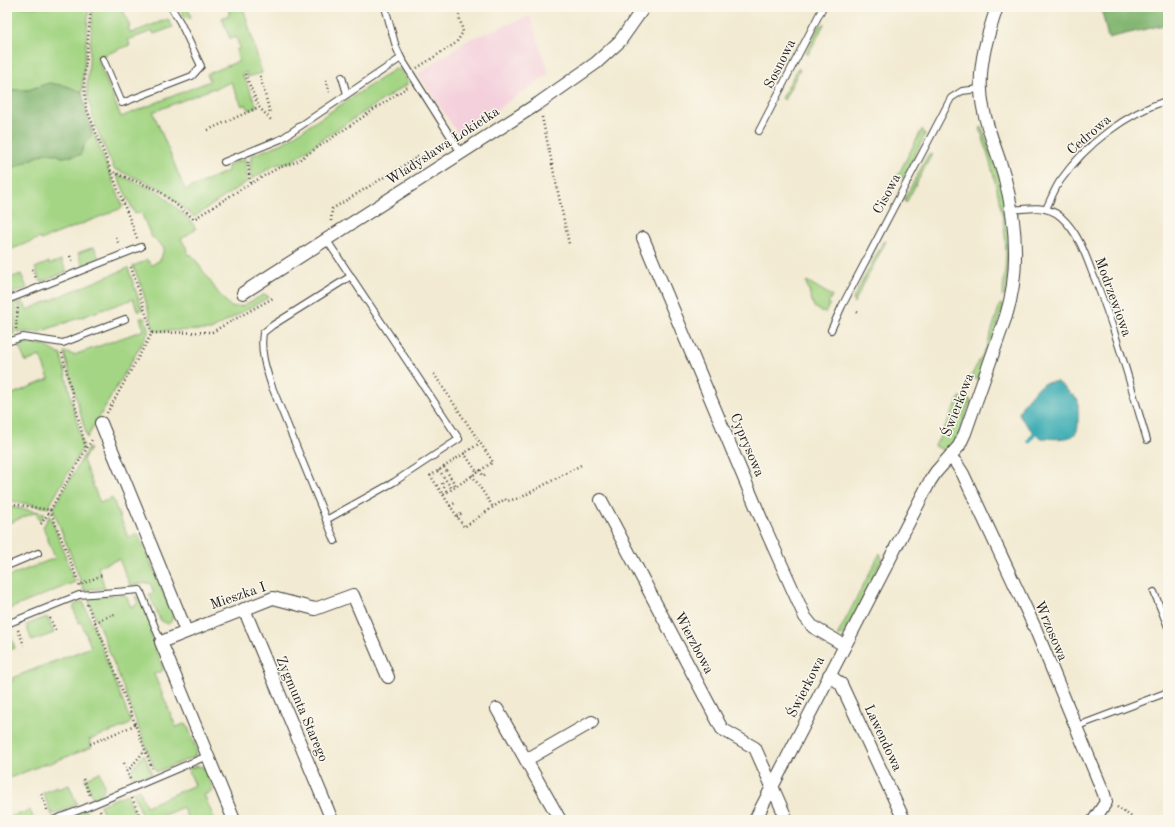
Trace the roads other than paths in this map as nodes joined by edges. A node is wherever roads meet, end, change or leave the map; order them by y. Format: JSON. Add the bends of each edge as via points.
{"nodes":[{"id":1,"x":171,"y":7,"type":"edge"},
{"id":2,"x":385,"y":7,"type":"edge"},
{"id":3,"x":644,"y":7,"type":"edge"},
{"id":4,"x":823,"y":7,"type":"edge"},
{"id":5,"x":997,"y":7,"type":"edge"},
{"id":6,"x":401,"y":58,"type":"junction"},
{"id":7,"x":102,"y":59,"type":"dead end"},
{"id":8,"x":342,"y":77,"type":"dead end"},
{"id":9,"x":980,"y":89,"type":"junction"},
{"id":10,"x":347,"y":94,"type":"junction"},
{"id":11,"x":1168,"y":100,"type":"edge"},
{"id":12,"x":759,"y":131,"type":"dead end"},
{"id":13,"x":462,"y":153,"type":"junction"},
{"id":14,"x":224,"y":162,"type":"dead end"},
{"id":15,"x":1046,"y":208,"type":"junction"},
{"id":16,"x":1012,"y":210,"type":"junction"},
{"id":17,"x":328,"y":237,"type":"junction"},
{"id":18,"x":643,"y":238,"type":"dead end"},
{"id":19,"x":141,"y":247,"type":"road end"},
{"id":20,"x":351,"y":276,"type":"junction"},
{"id":21,"x":243,"y":293,"type":"dead end"},
{"id":22,"x":7,"y":300,"type":"edge"},
{"id":23,"x":125,"y":319,"type":"dead end"},
{"id":24,"x":831,"y":330,"type":"dead end"},
{"id":25,"x":7,"y":342,"type":"edge"},
{"id":26,"x":101,"y":423,"type":"road end"},
{"id":27,"x":1147,"y":440,"type":"dead end"},
{"id":28,"x":950,"y":457,"type":"junction"},
{"id":29,"x":601,"y":500,"type":"dead end"},
{"id":30,"x":326,"y":520,"type":"junction"},
{"id":31,"x":335,"y":541,"type":"dead end"},
{"id":32,"x":38,"y":553,"type":"dead end"},
{"id":33,"x":7,"y":566,"type":"edge"},
{"id":34,"x":1154,"y":592,"type":"dead end"},
{"id":35,"x":244,"y":609,"type":"junction"},
{"id":36,"x":7,"y":624,"type":"edge"},
{"id":37,"x":1168,"y":627,"type":"edge"},
{"id":38,"x":186,"y":631,"type":"junction"},
{"id":39,"x":161,"y":642,"type":"junction"},
{"id":40,"x":844,"y":645,"type":"junction"},
{"id":41,"x":829,"y":675,"type":"junction"},
{"id":42,"x":388,"y":677,"type":"dead end"},
{"id":43,"x":1168,"y":692,"type":"edge"},
{"id":44,"x":497,"y":709,"type":"dead end"},
{"id":45,"x":592,"y":722,"type":"dead end"},
{"id":46,"x":1075,"y":727,"type":"junction"},
{"id":47,"x":207,"y":756,"type":"junction"},
{"id":48,"x":526,"y":760,"type":"junction"},
{"id":49,"x":772,"y":787,"type":"junction"},
{"id":50,"x":53,"y":820,"type":"edge"},
{"id":51,"x":234,"y":820,"type":"edge"},
{"id":52,"x":332,"y":820,"type":"edge"},
{"id":53,"x":560,"y":820,"type":"edge"},
{"id":54,"x":755,"y":820,"type":"edge"},
{"id":55,"x":787,"y":820,"type":"edge"},
{"id":56,"x":904,"y":820,"type":"edge"},
{"id":57,"x":1094,"y":820,"type":"edge"}],
"edges":[{"from":1,"to":7,"type":"lane","via":[[201,66],[192,76],[122,103]]},
{"from":2,"to":6,"type":"lane"},
{"from":3,"to":13,"type":"street","name":"Władysława Łokietka","via":[[620,41],[596,63]]},
{"from":4,"to":12,"type":"lane","name":"Sosnowa"},
{"from":5,"to":9,"type":"street","name":"Świerkowa","via":[[985,46]]},
{"from":6,"to":10,"type":"lane"},
{"from":6,"to":13,"type":"lane"},
{"from":8,"to":10,"type":"lane"},
{"from":9,"to":16,"type":"street","name":"Świerkowa"},
{"from":9,"to":24,"type":"lane","name":"Cisowa","via":[[962,91],[951,98]]},
{"from":10,"to":14,"type":"lane","via":[[281,139]]},
{"from":11,"to":15,"type":"lane","name":"Cedrowa","via":[[1133,116],[1097,140],[1060,181]]},
{"from":13,"to":17,"type":"street","name":"Władysława Łokietka"},
{"from":15,"to":16,"type":"lane"},
{"from":15,"to":27,"type":"lane","name":"Modrzewiowa","via":[[1061,216],[1083,248],[1107,308]]},
{"from":16,"to":28,"type":"street","name":"Świerkowa","via":[[1014,261],[1010,302],[965,433]]},
{"from":17,"to":20,"type":"lane"},
{"from":17,"to":21,"type":"street","name":"Władysława Łokietka"},
{"from":18,"to":40,"type":"street","name":"Cyprysowa","via":[[805,617],[813,627]]},
{"from":19,"to":22,"type":"lane"},
{"from":20,"to":30,"type":"lane","via":[[273,325],[264,333],[261,344],[272,387]]},
{"from":20,"to":30,"type":"lane","via":[[460,440],[394,482]]},
{"from":23,"to":25,"type":"lane","via":[[63,343],[23,337]]},
{"from":26,"to":38,"type":"street"},
{"from":28,"to":40,"type":"street","name":"Świerkowa","via":[[930,481]]},
{"from":28,"to":46,"type":"street","name":"Wrzosowa","via":[[963,474],[1035,628]]},
{"from":29,"to":49,"type":"street","name":"Wierzbowa","via":[[722,728],[755,748]]},
{"from":30,"to":31,"type":"lane"},
{"from":32,"to":33,"type":"lane"},
{"from":34,"to":37,"type":"lane"},
{"from":35,"to":38,"type":"street","name":"Mieszka I"},
{"from":35,"to":42,"type":"street","name":"Mieszka I","via":[[273,598],[315,609],[353,595]]},
{"from":35,"to":52,"type":"street","name":"Zygmunta Starego"},
{"from":36,"to":39,"type":"lane","via":[[79,595],[140,590]]},
{"from":38,"to":39,"type":"street","name":"Mieszka I"},
{"from":39,"to":47,"type":"street"},
{"from":40,"to":41,"type":"street","name":"Świerkowa"},
{"from":41,"to":49,"type":"street","name":"Świerkowa"},
{"from":41,"to":56,"type":"street","name":"Lawendowa","via":[[841,684]]},
{"from":43,"to":46,"type":"lane"},
{"from":44,"to":48,"type":"street"},
{"from":45,"to":48,"type":"street"},
{"from":46,"to":57,"type":"street","name":"Wrzosowa","via":[[1106,802]]},
{"from":47,"to":50,"type":"lane"},
{"from":47,"to":51,"type":"street"},
{"from":48,"to":53,"type":"street"},
{"from":49,"to":54,"type":"street","name":"Świerkowa"},
{"from":49,"to":55,"type":"street"}]}
